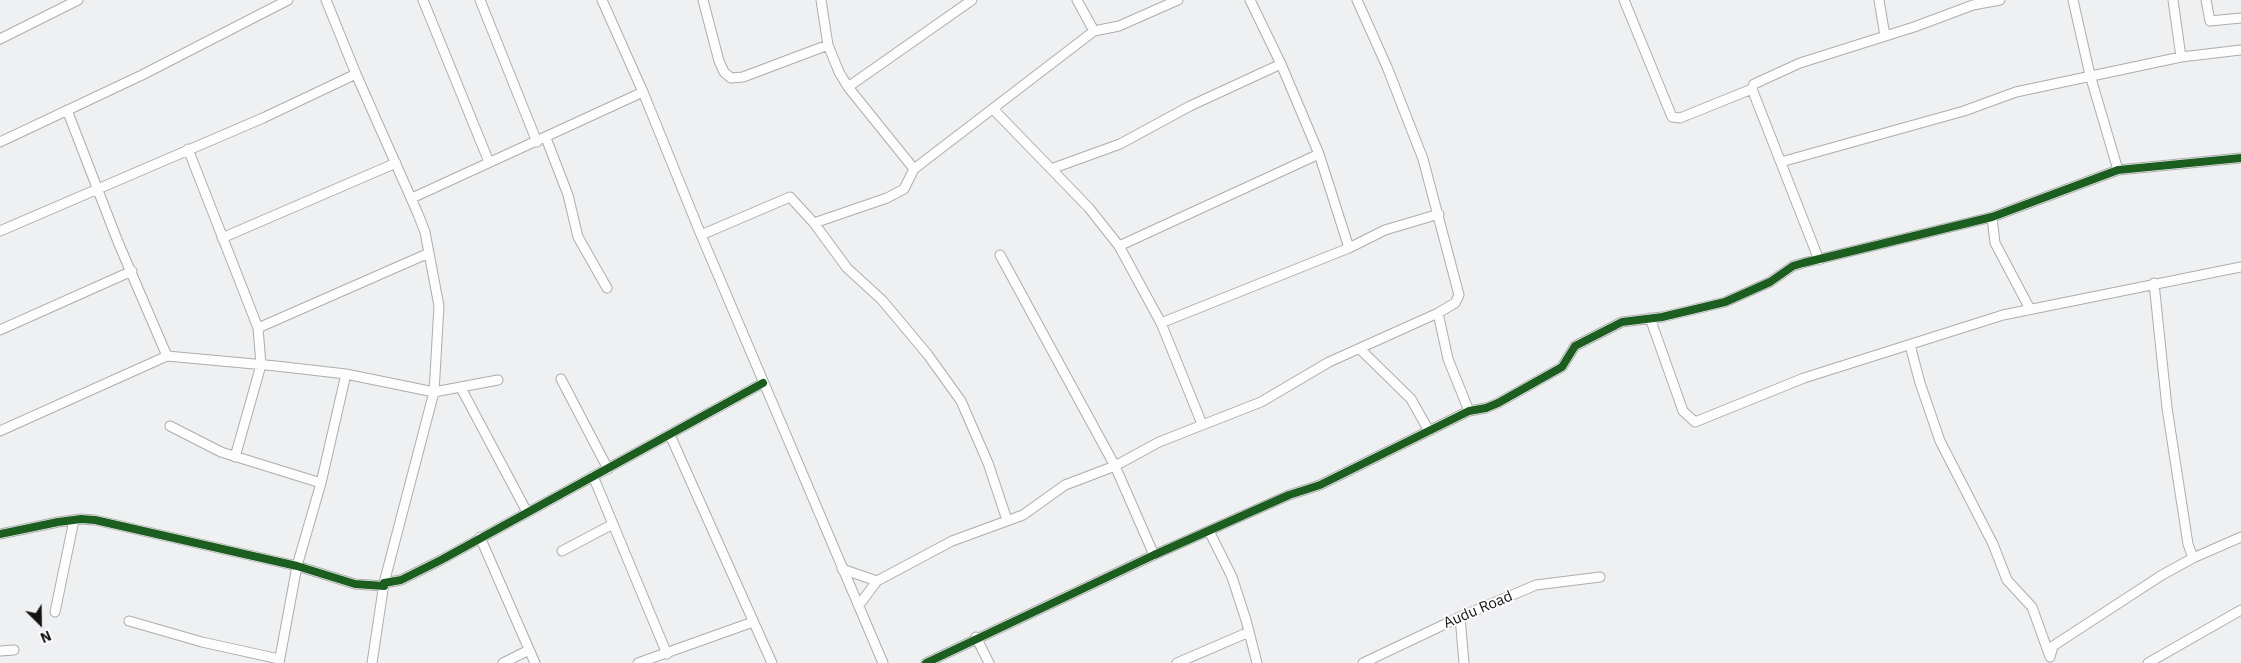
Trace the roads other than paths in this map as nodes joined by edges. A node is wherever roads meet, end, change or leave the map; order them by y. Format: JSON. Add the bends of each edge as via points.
{"nodes":[{"id":1,"x":78,"y":0,"type":"edge"},
{"id":2,"x":288,"y":0,"type":"edge"},
{"id":3,"x":326,"y":0,"type":"edge"},
{"id":4,"x":423,"y":0,"type":"edge"},
{"id":5,"x":480,"y":0,"type":"edge"},
{"id":6,"x":602,"y":0,"type":"edge"},
{"id":7,"x":703,"y":0,"type":"edge"},
{"id":8,"x":821,"y":0,"type":"edge"},
{"id":9,"x":1077,"y":0,"type":"edge"},
{"id":10,"x":1178,"y":0,"type":"edge"},
{"id":11,"x":1250,"y":0,"type":"edge"},
{"id":12,"x":1357,"y":0,"type":"edge"},
{"id":13,"x":1624,"y":0,"type":"edge"},
{"id":14,"x":1879,"y":0,"type":"edge"},
{"id":15,"x":2000,"y":0,"type":"edge"},
{"id":16,"x":2073,"y":0,"type":"edge"},
{"id":17,"x":2173,"y":0,"type":"edge"},
{"id":18,"x":2206,"y":0,"type":"edge"},
{"id":19,"x":276,"y":2,"type":"edge"},
{"id":20,"x":966,"y":2,"type":"edge"},
{"id":21,"x":1973,"y":2,"type":"edge"},
{"id":22,"x":2241,"y":18,"type":"edge"},
{"id":23,"x":1094,"y":31,"type":"junction"},
{"id":24,"x":1885,"y":36,"type":"junction"},
{"id":25,"x":0,"y":39,"type":"edge"},
{"id":26,"x":828,"y":45,"type":"junction"},
{"id":27,"x":2241,"y":50,"type":"edge"},
{"id":28,"x":2181,"y":58,"type":"junction"},
{"id":29,"x":1282,"y":64,"type":"junction"},
{"id":30,"x":356,"y":74,"type":"junction"},
{"id":31,"x":2090,"y":75,"type":"junction"},
{"id":32,"x":848,"y":87,"type":"junction"},
{"id":33,"x":1752,"y":89,"type":"junction"},
{"id":34,"x":643,"y":92,"type":"junction"},
{"id":35,"x":993,"y":109,"type":"junction"},
{"id":36,"x":67,"y":110,"type":"junction"},
{"id":37,"x":541,"y":140,"type":"junction"},
{"id":38,"x":0,"y":142,"type":"edge"},
{"id":39,"x":188,"y":149,"type":"junction"},
{"id":40,"x":1320,"y":154,"type":"junction"},
{"id":41,"x":2241,"y":158,"type":"edge"},
{"id":42,"x":489,"y":162,"type":"junction"},
{"id":43,"x":1781,"y":162,"type":"junction"},
{"id":44,"x":396,"y":163,"type":"junction"},
{"id":45,"x":914,"y":169,"type":"junction"},
{"id":46,"x":1051,"y":169,"type":"junction"},
{"id":47,"x":2118,"y":170,"type":"junction"},
{"id":48,"x":97,"y":189,"type":"junction"},
{"id":49,"x":412,"y":198,"type":"junction"},
{"id":50,"x":1439,"y":214,"type":"junction"},
{"id":51,"x":1992,"y":218,"type":"junction"},
{"id":52,"x":814,"y":223,"type":"junction"},
{"id":53,"x":0,"y":231,"type":"edge"},
{"id":54,"x":701,"y":235,"type":"junction"},
{"id":55,"x":222,"y":238,"type":"junction"},
{"id":56,"x":1119,"y":246,"type":"junction"},
{"id":57,"x":1349,"y":248,"type":"junction"},
{"id":58,"x":429,"y":253,"type":"junction"},
{"id":59,"x":1000,"y":255,"type":"dead end"},
{"id":60,"x":1819,"y":260,"type":"junction"},
{"id":61,"x":2241,"y":267,"type":"edge"},
{"id":62,"x":132,"y":271,"type":"junction"},
{"id":63,"x":2154,"y":283,"type":"junction"},
{"id":64,"x":607,"y":288,"type":"dead end"},
{"id":65,"x":2030,"y":309,"type":"junction"},
{"id":66,"x":1438,"y":313,"type":"junction"},
{"id":67,"x":1650,"y":318,"type":"junction"},
{"id":68,"x":1161,"y":323,"type":"junction"},
{"id":69,"x":258,"y":328,"type":"junction"},
{"id":70,"x":0,"y":330,"type":"edge"},
{"id":71,"x":1910,"y":345,"type":"junction"},
{"id":72,"x":1360,"y":349,"type":"junction"},
{"id":73,"x":167,"y":356,"type":"junction"},
{"id":74,"x":261,"y":366,"type":"junction"},
{"id":75,"x":346,"y":374,"type":"junction"},
{"id":76,"x":561,"y":379,"type":"dead end"},
{"id":77,"x":498,"y":380,"type":"dead end"},
{"id":78,"x":764,"y":384,"type":"junction"},
{"id":79,"x":460,"y":388,"type":"junction"},
{"id":80,"x":434,"y":392,"type":"junction"},
{"id":81,"x":1468,"y":412,"type":"junction"},
{"id":82,"x":1202,"y":424,"type":"junction"},
{"id":83,"x":170,"y":426,"type":"dead end"},
{"id":84,"x":0,"y":431,"type":"edge"},
{"id":85,"x":1429,"y":431,"type":"junction"},
{"id":86,"x":670,"y":435,"type":"junction"},
{"id":87,"x":235,"y":457,"type":"junction"},
{"id":88,"x":1115,"y":466,"type":"junction"},
{"id":89,"x":608,"y":469,"type":"junction"},
{"id":90,"x":593,"y":476,"type":"junction"},
{"id":91,"x":321,"y":483,"type":"junction"},
{"id":92,"x":527,"y":512,"type":"junction"},
{"id":93,"x":74,"y":520,"type":"junction"},
{"id":94,"x":1007,"y":520,"type":"junction"},
{"id":95,"x":613,"y":524,"type":"junction"},
{"id":96,"x":1209,"y":531,"type":"junction"},
{"id":97,"x":0,"y":534,"type":"edge"},
{"id":98,"x":480,"y":537,"type":"junction"},
{"id":99,"x":2241,"y":537,"type":"edge"},
{"id":100,"x":562,"y":551,"type":"dead end"},
{"id":101,"x":1154,"y":555,"type":"junction"},
{"id":102,"x":2193,"y":558,"type":"junction"},
{"id":103,"x":297,"y":566,"type":"junction"},
{"id":104,"x":842,"y":569,"type":"junction"},
{"id":105,"x":1600,"y":577,"type":"dead end"},
{"id":106,"x":877,"y":581,"type":"junction"},
{"id":107,"x":384,"y":583,"type":"junction"},
{"id":108,"x":859,"y":605,"type":"junction"},
{"id":109,"x":2241,"y":610,"type":"edge"},
{"id":110,"x":55,"y":612,"type":"dead end"},
{"id":111,"x":1460,"y":617,"type":"junction"},
{"id":112,"x":129,"y":621,"type":"dead end"},
{"id":113,"x":754,"y":622,"type":"junction"},
{"id":114,"x":1249,"y":632,"type":"junction"},
{"id":115,"x":976,"y":637,"type":"junction"},
{"id":116,"x":14,"y":650,"type":"dead end"},
{"id":117,"x":530,"y":650,"type":"junction"},
{"id":118,"x":0,"y":651,"type":"edge"},
{"id":119,"x":667,"y":654,"type":"junction"},
{"id":120,"x":2050,"y":660,"type":"edge"},
{"id":121,"x":279,"y":661,"type":"edge"},
{"id":122,"x":372,"y":663,"type":"edge"},
{"id":123,"x":502,"y":663,"type":"edge"},
{"id":124,"x":535,"y":663,"type":"edge"},
{"id":125,"x":638,"y":663,"type":"edge"},
{"id":126,"x":772,"y":663,"type":"edge"},
{"id":127,"x":883,"y":663,"type":"edge"},
{"id":128,"x":926,"y":663,"type":"edge"},
{"id":129,"x":989,"y":663,"type":"edge"},
{"id":130,"x":1176,"y":663,"type":"edge"},
{"id":131,"x":1257,"y":663,"type":"edge"},
{"id":132,"x":1363,"y":663,"type":"edge"},
{"id":133,"x":1464,"y":663,"type":"edge"},
{"id":134,"x":2148,"y":663,"type":"edge"}],
"edges":[{"from":1,"to":25,"type":"street"},
{"from":2,"to":19,"type":"street"},
{"from":3,"to":30,"type":"street"},
{"from":4,"to":42,"type":"street"},
{"from":5,"to":37,"type":"street"},
{"from":6,"to":34,"type":"street"},
{"from":7,"to":26,"type":"street","via":[[720,61],[724,72],[731,78],[743,77]]},
{"from":8,"to":26,"type":"street"},
{"from":9,"to":23,"type":"street"},
{"from":10,"to":23,"type":"street","via":[[1119,26]]},
{"from":11,"to":29,"type":"street"},
{"from":12,"to":50,"type":"street","via":[[1423,159]]},
{"from":13,"to":33,"type":"street","via":[[1672,117],[1680,118]]},
{"from":14,"to":24,"type":"street"},
{"from":15,"to":21,"type":"street"},
{"from":16,"to":31,"type":"street"},
{"from":17,"to":28,"type":"street"},
{"from":18,"to":22,"type":"street","via":[[2210,21]]},
{"from":19,"to":36,"type":"street","via":[[221,36]]},
{"from":20,"to":32,"type":"street"},
{"from":21,"to":24,"type":"street"},
{"from":23,"to":35,"type":"street"},
{"from":24,"to":33,"type":"street","via":[[1800,63],[1759,80]]},
{"from":26,"to":32,"type":"street"},
{"from":27,"to":28,"type":"street"},
{"from":28,"to":31,"type":"street"},
{"from":29,"to":40,"type":"street"},
{"from":29,"to":46,"type":"street","via":[[1190,106],[1120,144]]},
{"from":30,"to":39,"type":"street"},
{"from":30,"to":44,"type":"street"},
{"from":31,"to":43,"type":"street","via":[[2016,92],[1964,111]]},
{"from":31,"to":47,"type":"street"},
{"from":32,"to":45,"type":"street"},
{"from":33,"to":43,"type":"street"},
{"from":34,"to":37,"type":"street"},
{"from":34,"to":54,"type":"street"},
{"from":35,"to":45,"type":"street"},
{"from":35,"to":46,"type":"street"},
{"from":36,"to":38,"type":"street"},
{"from":36,"to":48,"type":"street"},
{"from":37,"to":42,"type":"street"},
{"from":37,"to":64,"type":"street","via":[[568,195],[578,237]]},
{"from":39,"to":48,"type":"street"},
{"from":39,"to":55,"type":"street"},
{"from":40,"to":56,"type":"street"},
{"from":40,"to":57,"type":"street"},
{"from":41,"to":47,"type":"street"},
{"from":42,"to":49,"type":"street"},
{"from":43,"to":60,"type":"street"},
{"from":44,"to":49,"type":"street"},
{"from":44,"to":55,"type":"street"},
{"from":45,"to":52,"type":"street","via":[[904,189]]},
{"from":46,"to":56,"type":"street","via":[[1089,208]]},
{"from":47,"to":51,"type":"street"},
{"from":48,"to":53,"type":"street"},
{"from":48,"to":62,"type":"street"},
{"from":49,"to":58,"type":"street"},
{"from":50,"to":57,"type":"street","via":[[1385,230]]},
{"from":50,"to":66,"type":"street","via":[[1459,295],[1456,303]]},
{"from":51,"to":60,"type":"street"},
{"from":51,"to":65,"type":"street","via":[[1995,243]]},
{"from":52,"to":54,"type":"street","via":[[790,197]]},
{"from":52,"to":94,"type":"street","via":[[847,268],[882,300],[928,355],[961,401],[988,463]]},
{"from":54,"to":78,"type":"street"},
{"from":55,"to":69,"type":"street"},
{"from":56,"to":68,"type":"street"},
{"from":57,"to":68,"type":"street"},
{"from":58,"to":69,"type":"street"},
{"from":58,"to":80,"type":"street","via":[[439,306]]},
{"from":59,"to":88,"type":"street"},
{"from":60,"to":67,"type":"street","via":[[1793,266],[1770,282],[1725,302]]},
{"from":61,"to":63,"type":"street"},
{"from":62,"to":70,"type":"street"},
{"from":62,"to":73,"type":"street"},
{"from":63,"to":65,"type":"street"},
{"from":63,"to":102,"type":"street","via":[[2167,408],[2188,544]]},
{"from":65,"to":71,"type":"street"},
{"from":66,"to":72,"type":"street"},
{"from":66,"to":81,"type":"street","via":[[1448,359]]},
{"from":67,"to":71,"type":"street","via":[[1683,411],[1695,422],[1804,378]]},
{"from":67,"to":81,"type":"street","via":[[1622,322],[1605,329],[1575,346],[1562,367],[1543,380],[1486,408]]},
{"from":68,"to":82,"type":"street"},
{"from":69,"to":74,"type":"street"},
{"from":71,"to":120,"type":"street","via":[[1940,440],[1993,544],[2007,580],[2032,607]]},
{"from":72,"to":82,"type":"street","via":[[1329,362],[1261,402]]},
{"from":72,"to":85,"type":"street","via":[[1411,399]]},
{"from":73,"to":74,"type":"street"},
{"from":73,"to":84,"type":"street"},
{"from":74,"to":75,"type":"street"},
{"from":74,"to":87,"type":"street"},
{"from":75,"to":80,"type":"street"},
{"from":75,"to":91,"type":"street"},
{"from":76,"to":89,"type":"street"},
{"from":77,"to":79,"type":"street"},
{"from":78,"to":86,"type":"street"},
{"from":78,"to":104,"type":"street"},
{"from":79,"to":80,"type":"street"},
{"from":79,"to":92,"type":"street"},
{"from":80,"to":107,"type":"street"},
{"from":81,"to":85,"type":"street"},
{"from":82,"to":88,"type":"street"},
{"from":83,"to":87,"type":"street"},
{"from":85,"to":96,"type":"street","via":[[1320,484]]},
{"from":86,"to":89,"type":"street"},
{"from":86,"to":113,"type":"street"},
{"from":87,"to":91,"type":"street"},
{"from":88,"to":94,"type":"street","via":[[1065,485],[1022,514]]},
{"from":88,"to":101,"type":"street"},
{"from":89,"to":90,"type":"street"},
{"from":90,"to":92,"type":"street"},
{"from":90,"to":95,"type":"street"},
{"from":91,"to":103,"type":"street"},
{"from":92,"to":98,"type":"street"},
{"from":93,"to":97,"type":"street"},
{"from":93,"to":103,"type":"street","via":[[95,520]]},
{"from":93,"to":110,"type":"street"},
{"from":94,"to":106,"type":"street","via":[[952,541]]},
{"from":95,"to":100,"type":"street"},
{"from":95,"to":119,"type":"street"},
{"from":96,"to":101,"type":"street"},
{"from":96,"to":114,"type":"street","via":[[1232,577]]},
{"from":98,"to":107,"type":"street","via":[[401,580]]},
{"from":98,"to":117,"type":"street"},
{"from":99,"to":102,"type":"street"},
{"from":101,"to":115,"type":"street"},
{"from":102,"to":120,"type":"street","via":[[2052,646]]},
{"from":103,"to":107,"type":"street","via":[[355,584],[375,587],[384,586]]},
{"from":103,"to":121,"type":"street"},
{"from":104,"to":106,"type":"street"},
{"from":104,"to":108,"type":"street"},
{"from":105,"to":111,"type":"street","name":"Audu Road","via":[[1536,585]]},
{"from":106,"to":108,"type":"street"},
{"from":107,"to":122,"type":"street"},
{"from":108,"to":127,"type":"street"},
{"from":109,"to":134,"type":"street"},
{"from":111,"to":132,"type":"street","name":"Audu Road"},
{"from":111,"to":133,"type":"street"},
{"from":112,"to":121,"type":"street"},
{"from":113,"to":119,"type":"street"},
{"from":113,"to":126,"type":"street"},
{"from":114,"to":130,"type":"street"},
{"from":114,"to":131,"type":"street"},
{"from":115,"to":128,"type":"street"},
{"from":115,"to":129,"type":"street"},
{"from":116,"to":118,"type":"street"},
{"from":117,"to":123,"type":"street"},
{"from":117,"to":124,"type":"street"},
{"from":119,"to":125,"type":"street"}]}
